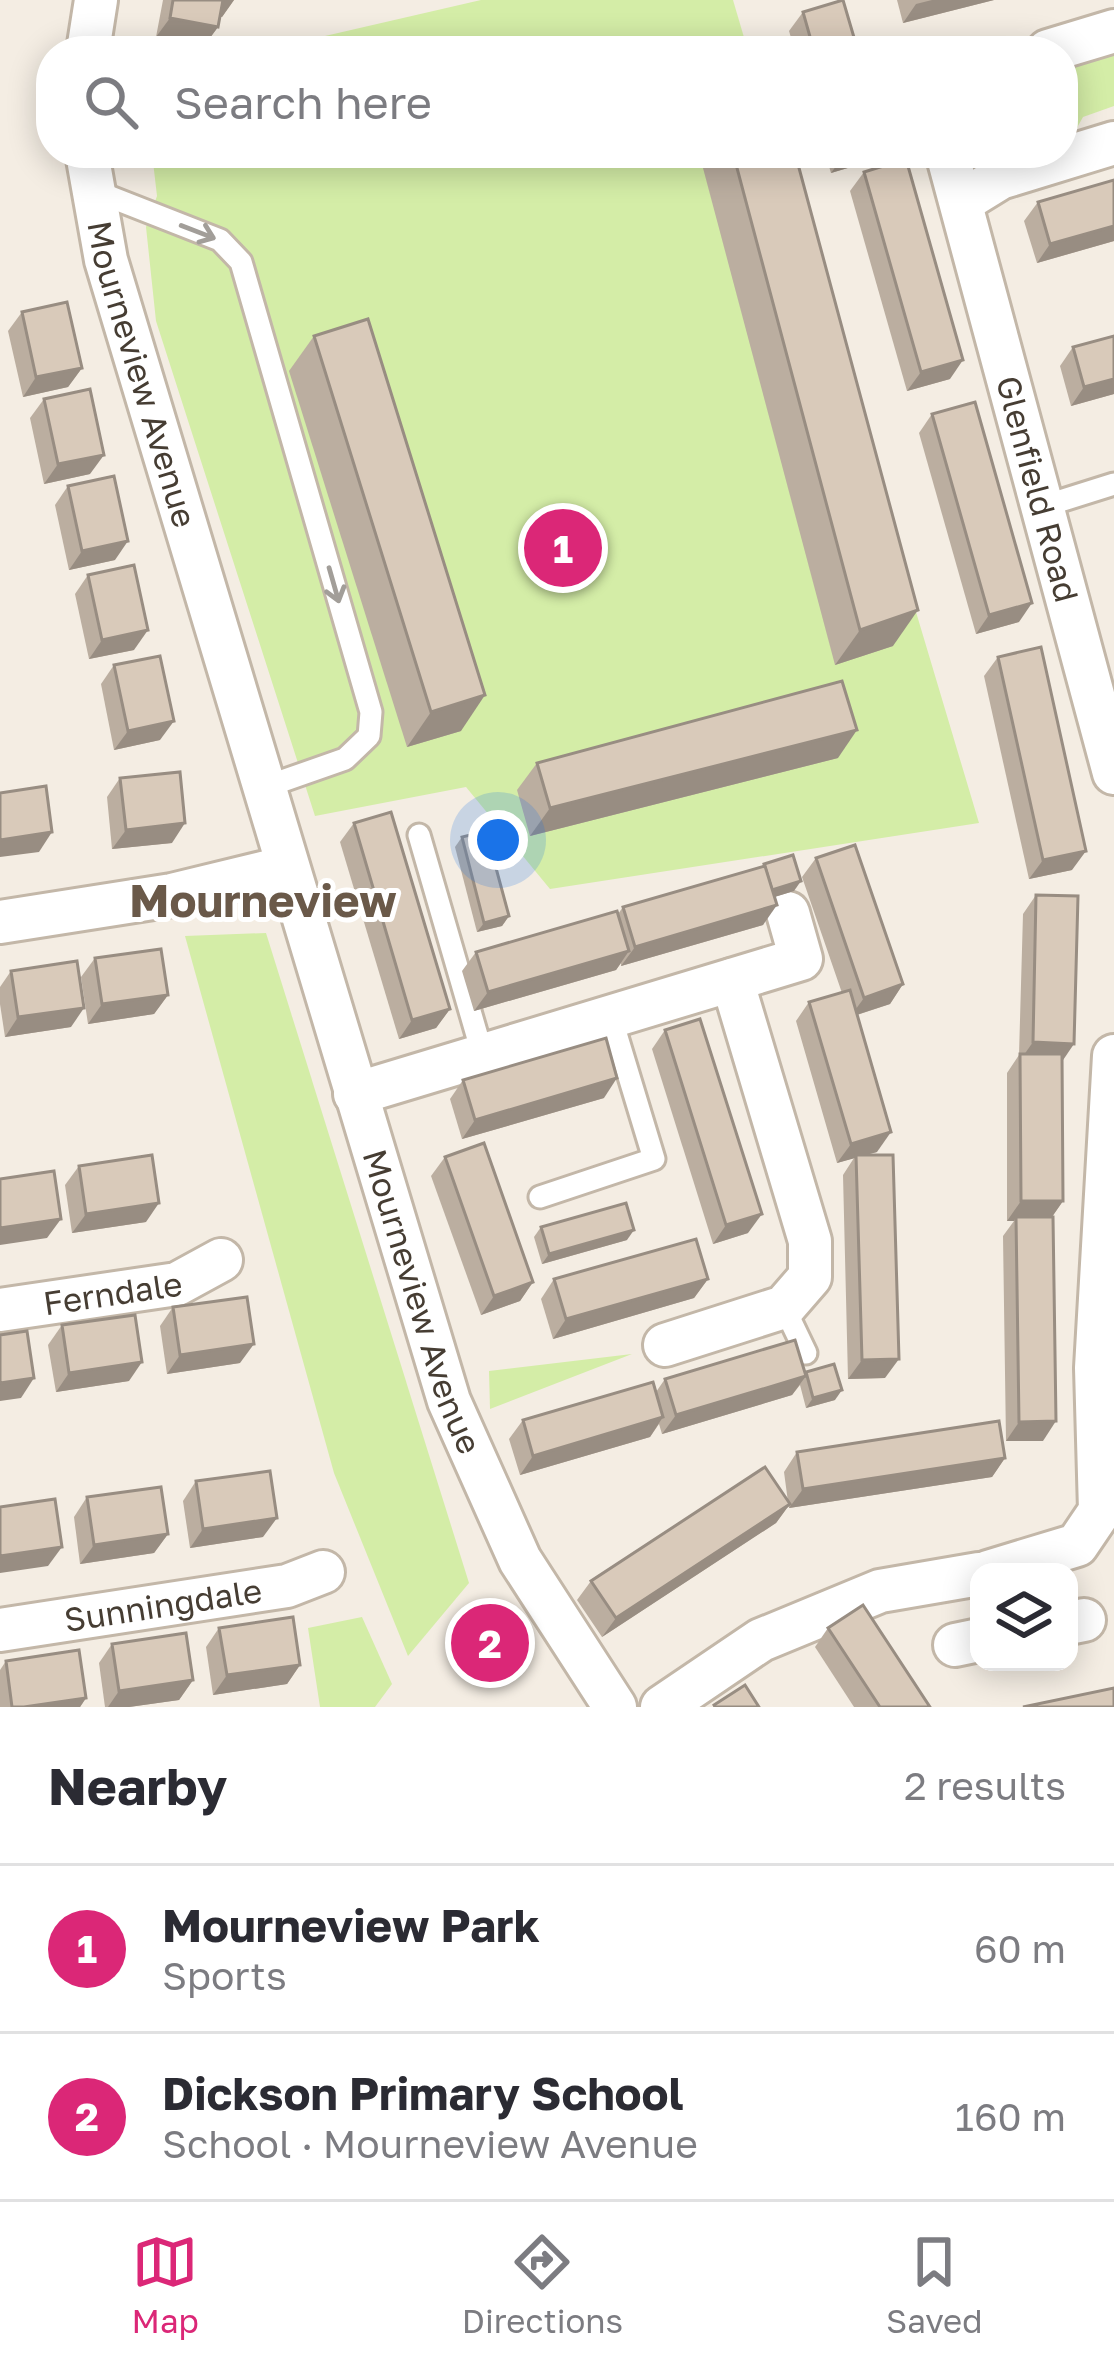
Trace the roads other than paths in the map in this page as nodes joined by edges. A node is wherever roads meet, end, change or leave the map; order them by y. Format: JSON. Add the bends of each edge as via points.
{"nodes":[{"id":1,"x":96,"y":0,"type":"edge"},
{"id":2,"x":1114,"y":31,"type":"edge"},
{"id":3,"x":90,"y":36,"type":"edge"},
{"id":4,"x":1078,"y":42,"type":"edge"},
{"id":5,"x":1114,"y":143,"type":"edge"},
{"id":6,"x":1078,"y":154,"type":"edge"},
{"id":7,"x":951,"y":168,"type":"edge"},
{"id":8,"x":1033,"y":168,"type":"edge"},
{"id":9,"x":88,"y":171,"type":"edge"},
{"id":10,"x":961,"y":202,"type":"junction"},
{"id":11,"x":1114,"y":484,"type":"edge"},
{"id":12,"x":1041,"y":507,"type":"junction"},
{"id":13,"x":1114,"y":773,"type":"edge"},
{"id":14,"x":265,"y":787,"type":"junction"},
{"id":15,"x":418,"y":835,"type":"dead end"},
{"id":16,"x":287,"y":867,"type":"junction"},
{"id":17,"x":788,"y":913,"type":"dead end"},
{"id":18,"x":0,"y":922,"type":"edge"},
{"id":19,"x":732,"y":980,"type":"junction"},
{"id":20,"x":611,"y":1017,"type":"junction"},
{"id":21,"x":483,"y":1056,"type":"junction"},
{"id":22,"x":1114,"y":1056,"type":"edge"},
{"id":23,"x":355,"y":1094,"type":"junction"},
{"id":24,"x":540,"y":1197,"type":"dead end"},
{"id":25,"x":220,"y":1260,"type":"dead end"},
{"id":26,"x":784,"y":1306,"type":"junction"},
{"id":27,"x":0,"y":1310,"type":"edge"},
{"id":28,"x":665,"y":1345,"type":"dead end"},
{"id":29,"x":806,"y":1354,"type":"dead end"},
{"id":30,"x":1020,"y":1563,"type":"edge"},
{"id":31,"x":323,"y":1572,"type":"dead end"},
{"id":32,"x":970,"y":1576,"type":"edge"},
{"id":33,"x":0,"y":1630,"type":"edge"},
{"id":34,"x":615,"y":1707,"type":"edge"},
{"id":35,"x":662,"y":1707,"type":"edge"}],
"edges":[{"from":1,"to":3,"type":"street"},
{"from":2,"to":4,"type":"street"},
{"from":5,"to":6,"type":"street"},
{"from":7,"to":10,"type":"street","name":"Glenfield Road"},
{"from":8,"to":10,"type":"street"},
{"from":9,"to":14,"type":"street","name":"Mourneview Avenue"},
{"from":9,"to":14,"type":"lane","one_way":true,"via":[[220,240],[241,262],[370,712],[368,736],[346,758]]},
{"from":10,"to":12,"type":"street","name":"Glenfield Road"},
{"from":11,"to":12,"type":"lane"},
{"from":12,"to":13,"type":"street","name":"Glenfield Road"},
{"from":14,"to":16,"type":"street","name":"Mourneview Avenue"},
{"from":15,"to":21,"type":"lane"},
{"from":16,"to":18,"type":"street"},
{"from":16,"to":23,"type":"street","name":"Mourneview Avenue"},
{"from":17,"to":19,"type":"street","via":[[801,959]]},
{"from":19,"to":20,"type":"street"},
{"from":19,"to":26,"type":"street","via":[[810,1241],[810,1277]]},
{"from":20,"to":21,"type":"street"},
{"from":20,"to":24,"type":"lane","via":[[654,1159]]},
{"from":21,"to":23,"type":"street"},
{"from":22,"to":30,"type":"street","via":[[1096,1368],[1100,1511],[1077,1545]]},
{"from":23,"to":34,"type":"street","name":"Mourneview Avenue","via":[[437,1366],[485,1493]]},
{"from":25,"to":27,"type":"street","name":"Ferndale","via":[[177,1284]]},
{"from":26,"to":28,"type":"street"},
{"from":26,"to":29,"type":"lane"},
{"from":31,"to":33,"type":"street","name":"Sunningdale","via":[[287,1586]]},
{"from":32,"to":35,"type":"street","via":[[880,1591],[781,1632]]}]}
